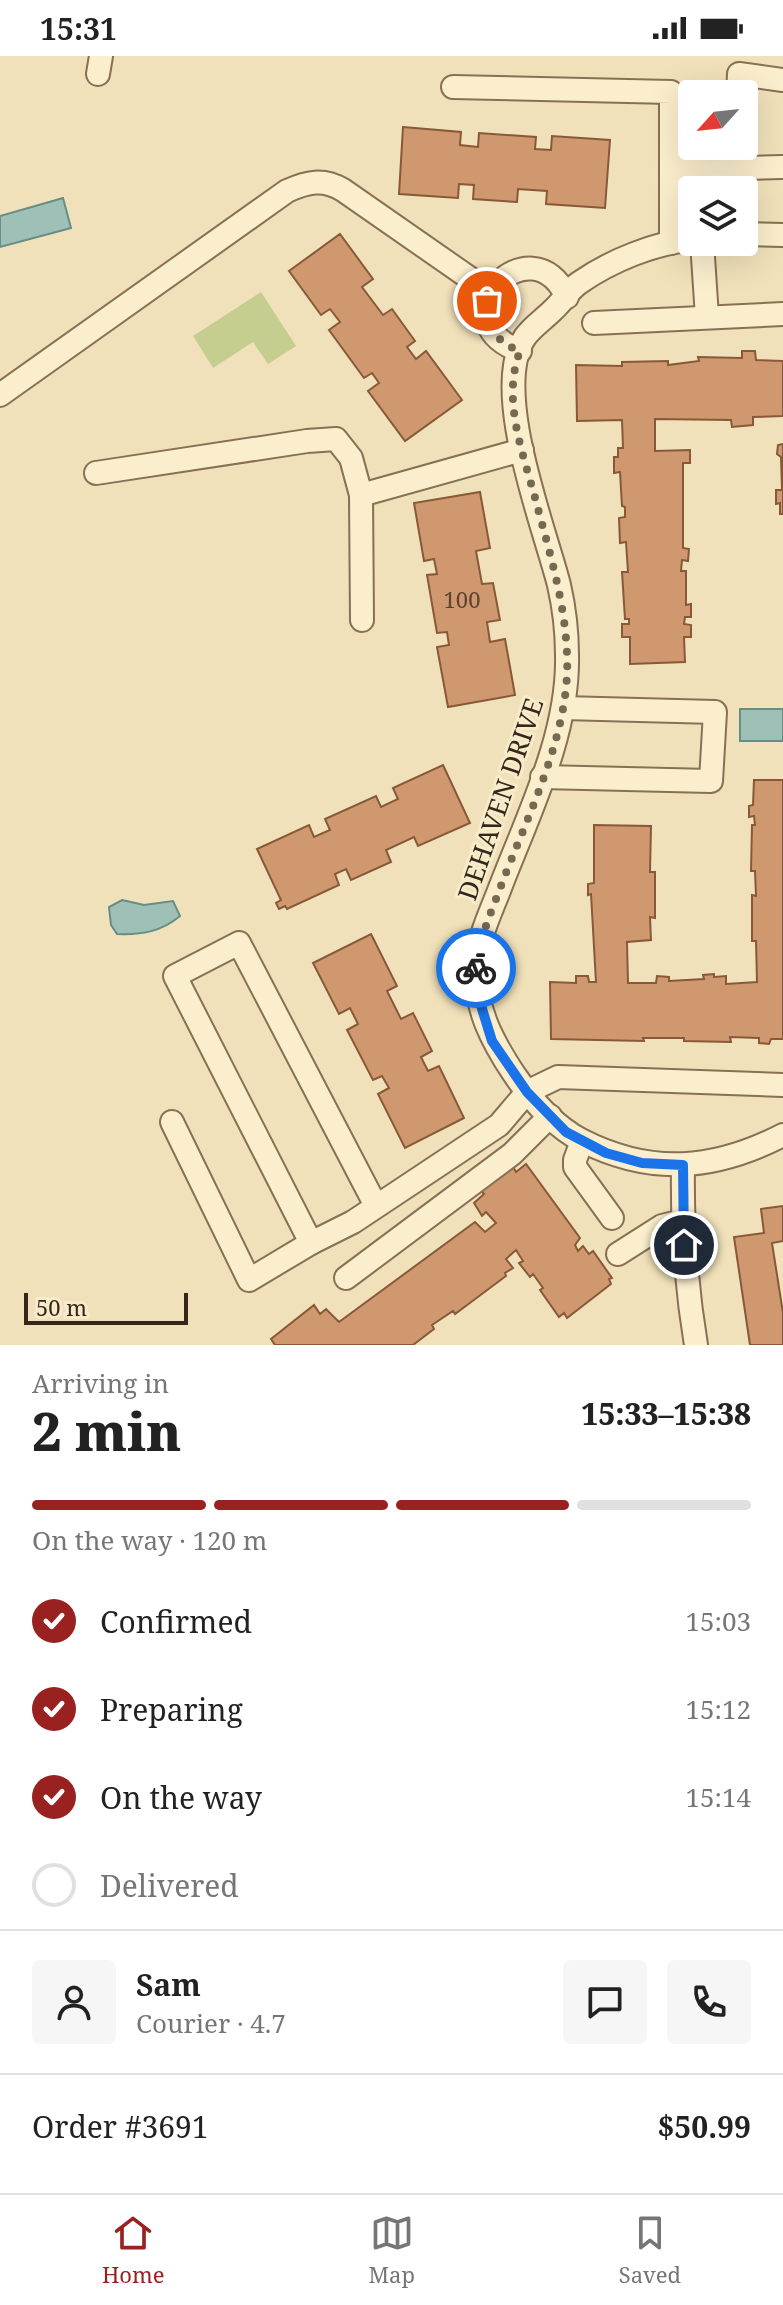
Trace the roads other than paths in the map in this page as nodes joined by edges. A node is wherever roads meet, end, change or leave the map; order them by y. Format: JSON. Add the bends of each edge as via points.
{"nodes":[{"id":1,"x":739,"y":80,"type":"edge"},
{"id":2,"x":783,"y":80,"type":"edge"},
{"id":3,"x":453,"y":87,"type":"dead end"},
{"id":4,"x":719,"y":160,"type":"edge"},
{"id":5,"x":749,"y":160,"type":"edge"},
{"id":6,"x":783,"y":167,"type":"edge"},
{"id":7,"x":671,"y":170,"type":"junction"},
{"id":8,"x":678,"y":220,"type":"edge"},
{"id":9,"x":758,"y":234,"type":"edge"},
{"id":10,"x":783,"y":235,"type":"edge"},
{"id":11,"x":678,"y":242,"type":"edge"},
{"id":12,"x":703,"y":256,"type":"edge"},
{"id":13,"x":491,"y":293,"type":"junction"},
{"id":14,"x":567,"y":297,"type":"junction"},
{"id":15,"x":783,"y":314,"type":"edge"},
{"id":16,"x":707,"y":317,"type":"junction"},
{"id":17,"x":594,"y":323,"type":"dead end"},
{"id":18,"x":520,"y":351,"type":"junction"},
{"id":19,"x":0,"y":395,"type":"edge"},
{"id":20,"x":522,"y":450,"type":"junction"},
{"id":21,"x":96,"y":473,"type":"dead end"},
{"id":22,"x":361,"y":495,"type":"junction"},
{"id":23,"x":362,"y":620,"type":"dead end"},
{"id":24,"x":563,"y":708,"type":"junction"},
{"id":25,"x":542,"y":777,"type":"junction"},
{"id":26,"x":783,"y":1085,"type":"edge"},
{"id":27,"x":527,"y":1092,"type":"junction"},
{"id":28,"x":550,"y":1116,"type":"junction"},
{"id":29,"x":172,"y":1122,"type":"dead end"},
{"id":30,"x":783,"y":1135,"type":"edge"},
{"id":31,"x":582,"y":1141,"type":"junction"},
{"id":32,"x":683,"y":1165,"type":"junction"},
{"id":33,"x":376,"y":1206,"type":"junction"},
{"id":34,"x":612,"y":1218,"type":"dead end"},
{"id":35,"x":682,"y":1221,"type":"junction"},
{"id":36,"x":311,"y":1243,"type":"junction"},
{"id":37,"x":618,"y":1254,"type":"dead end"},
{"id":38,"x":346,"y":1278,"type":"dead end"},
{"id":39,"x":696,"y":1345,"type":"edge"}],
"edges":[{"from":1,"to":2,"type":"street","via":[[739,74]]},
{"from":3,"to":7,"type":"street","via":[[671,92]]},
{"from":4,"to":7,"type":"street"},
{"from":5,"to":6,"type":"street"},
{"from":7,"to":8,"type":"street"},
{"from":9,"to":10,"type":"street"},
{"from":11,"to":14,"type":"street","name":"DEHAVEN DRIVE","via":[[634,253],[577,284]]},
{"from":12,"to":16,"type":"street"},
{"from":13,"to":14,"type":"street","via":[[501,278],[526,269],[541,270]]},
{"from":13,"to":18,"type":"street","via":[[486,314],[490,327],[497,338]]},
{"from":13,"to":19,"type":"street","via":[[335,185],[302,184]]},
{"from":14,"to":18,"type":"street","name":"DEHAVEN DRIVE","via":[[525,338]]},
{"from":15,"to":16,"type":"street"},
{"from":16,"to":17,"type":"street"},
{"from":18,"to":20,"type":"street","name":"DEHAVEN DRIVE","via":[[512,400]]},
{"from":20,"to":22,"type":"street"},
{"from":20,"to":24,"type":"street","name":"DEHAVEN DRIVE","via":[[560,589],[567,654]]},
{"from":21,"to":22,"type":"street","via":[[336,439],[351,458]]},
{"from":22,"to":23,"type":"street"},
{"from":24,"to":25,"type":"street","name":"DEHAVEN DRIVE"},
{"from":24,"to":25,"type":"street","via":[[715,712],[711,781]]},
{"from":25,"to":27,"type":"street","name":"DEHAVEN DRIVE","via":[[484,929],[476,965],[479,999],[492,1041]]},
{"from":26,"to":27,"type":"street","via":[[558,1077]]},
{"from":27,"to":28,"type":"street","name":"DEHAVEN DRIVE"},
{"from":27,"to":33,"type":"street","via":[[499,1125]]},
{"from":28,"to":31,"type":"street","name":"DEHAVEN DRIVE"},
{"from":28,"to":38,"type":"street","via":[[512,1154]]},
{"from":29,"to":36,"type":"street","via":[[249,1280]]},
{"from":30,"to":32,"type":"street","name":"DEHAVEN DRIVE","via":[[723,1160]]},
{"from":31,"to":32,"type":"street","name":"DEHAVEN DRIVE","via":[[642,1163]]},
{"from":31,"to":34,"type":"street","via":[[575,1167]]},
{"from":32,"to":35,"type":"street"},
{"from":33,"to":36,"type":"street"},
{"from":33,"to":36,"type":"street","via":[[239,943],[175,976]]},
{"from":35,"to":37,"type":"street","via":[[662,1226]]},
{"from":35,"to":39,"type":"street"}]}
